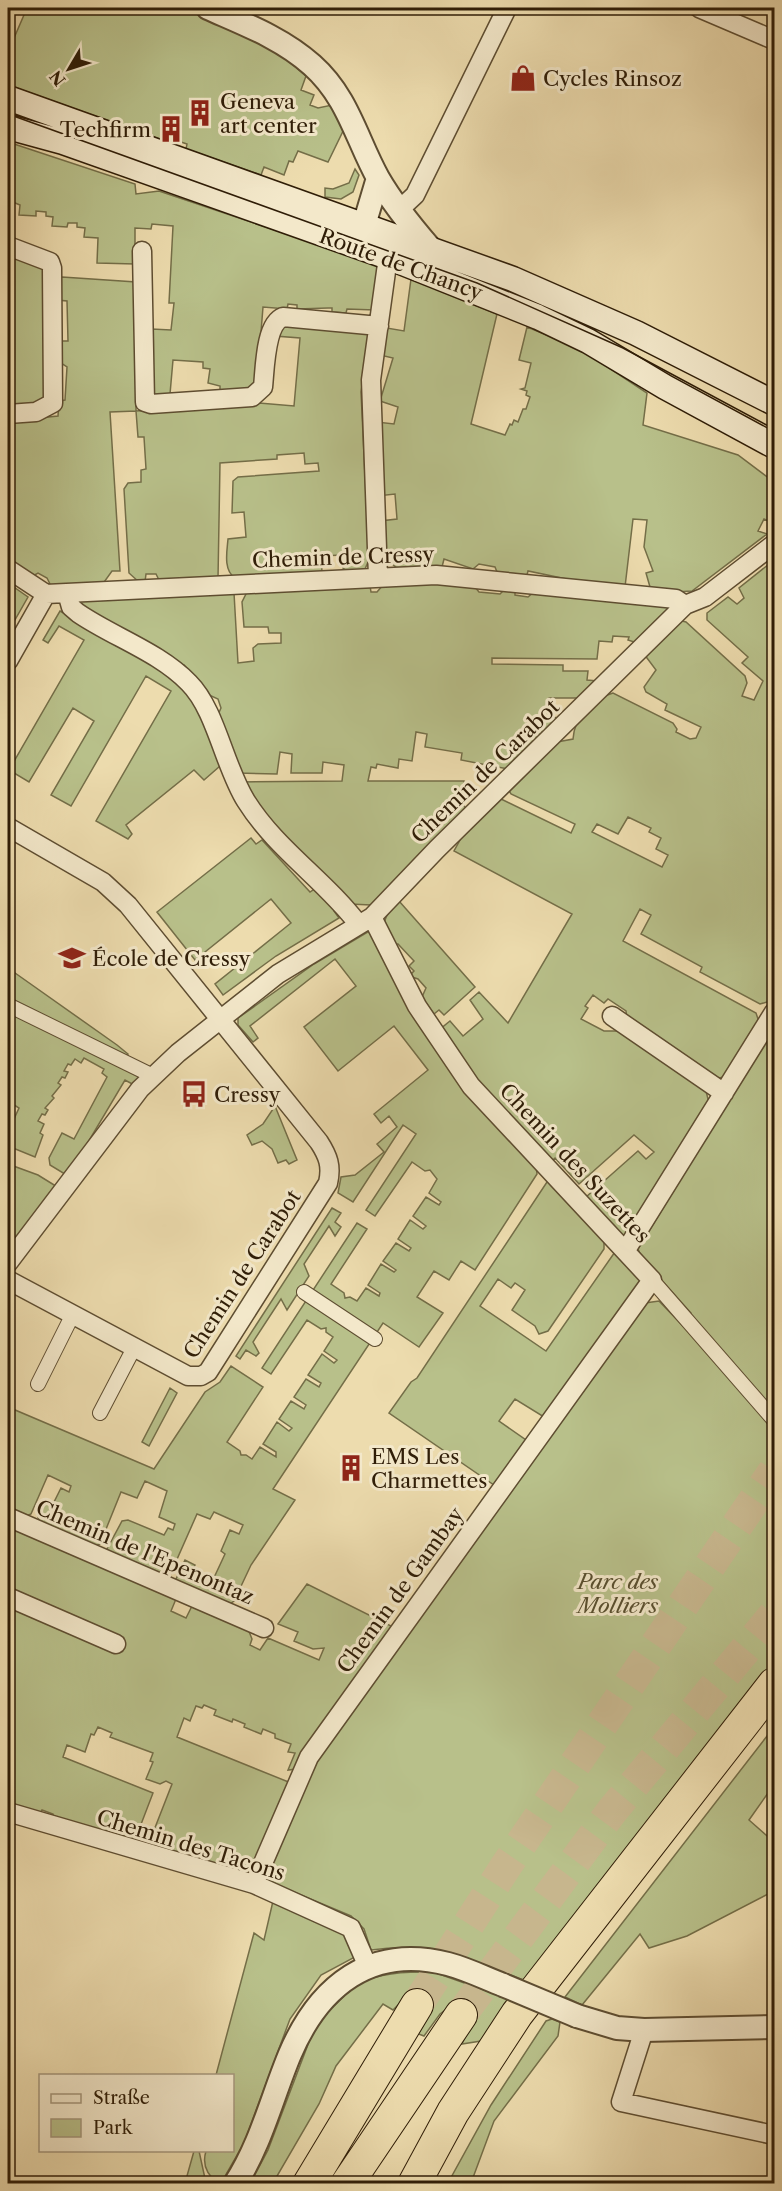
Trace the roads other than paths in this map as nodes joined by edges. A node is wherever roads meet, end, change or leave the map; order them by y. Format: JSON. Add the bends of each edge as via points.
{"nodes":[{"id":1,"x":208,"y":8,"type":"edge"},
{"id":2,"x":507,"y":8,"type":"edge"},
{"id":3,"x":699,"y":8,"type":"edge"},
{"id":4,"x":774,"y":40,"type":"edge"},
{"id":5,"x":8,"y":98,"type":"edge"},
{"id":6,"x":8,"y":127,"type":"edge"},
{"id":7,"x":385,"y":195,"type":"junction"},
{"id":8,"x":364,"y":225,"type":"junction"},
{"id":9,"x":8,"y":246,"type":"edge"},
{"id":10,"x":430,"y":248,"type":"junction"},
{"id":11,"x":142,"y":251,"type":"dead end"},
{"id":12,"x":380,"y":255,"type":"junction"},
{"id":13,"x":379,"y":326,"type":"junction"},
{"id":14,"x":774,"y":404,"type":"edge"},
{"id":15,"x":8,"y":414,"type":"edge"},
{"id":16,"x":774,"y":446,"type":"edge"},
{"id":17,"x":774,"y":544,"type":"edge"},
{"id":18,"x":8,"y":569,"type":"edge"},
{"id":19,"x":378,"y":577,"type":"junction"},
{"id":20,"x":67,"y":593,"type":"junction"},
{"id":21,"x":46,"y":594,"type":"junction"},
{"id":22,"x":685,"y":605,"type":"junction"},
{"id":23,"x":8,"y":661,"type":"edge"},
{"id":24,"x":8,"y":827,"type":"edge"},
{"id":25,"x":365,"y":920,"type":"junction"},
{"id":26,"x":8,"y":1005,"type":"edge"},
{"id":27,"x":774,"y":1012,"type":"edge"},
{"id":28,"x":612,"y":1016,"type":"dead end"},
{"id":29,"x":219,"y":1020,"type":"junction"},
{"id":30,"x":149,"y":1074,"type":"dead end"},
{"id":31,"x":724,"y":1093,"type":"junction"},
{"id":32,"x":626,"y":1250,"type":"junction"},
{"id":33,"x":8,"y":1263,"type":"edge"},
{"id":34,"x":8,"y":1280,"type":"edge"},
{"id":35,"x":652,"y":1280,"type":"junction"},
{"id":36,"x":304,"y":1292,"type":"dead end"},
{"id":37,"x":73,"y":1314,"type":"junction"},
{"id":38,"x":375,"y":1339,"type":"dead end"},
{"id":39,"x":135,"y":1346,"type":"junction"},
{"id":40,"x":38,"y":1384,"type":"dead end"},
{"id":41,"x":100,"y":1413,"type":"dead end"},
{"id":42,"x":774,"y":1420,"type":"edge"},
{"id":43,"x":8,"y":1517,"type":"edge"},
{"id":44,"x":8,"y":1597,"type":"edge"},
{"id":45,"x":264,"y":1628,"type":"dead end"},
{"id":46,"x":116,"y":1644,"type":"dead end"},
{"id":47,"x":774,"y":1684,"type":"edge"},
{"id":48,"x":774,"y":1707,"type":"edge"},
{"id":49,"x":8,"y":1812,"type":"edge"},
{"id":50,"x":254,"y":1884,"type":"junction"},
{"id":51,"x":368,"y":1967,"type":"junction"},
{"id":52,"x":417,"y":2005,"type":"tunnel mouth"},
{"id":53,"x":461,"y":2015,"type":"tunnel mouth"},
{"id":54,"x":774,"y":2027,"type":"edge"},
{"id":55,"x":644,"y":2030,"type":"junction"},
{"id":56,"x":774,"y":2135,"type":"edge"},
{"id":57,"x":235,"y":2184,"type":"edge"},
{"id":58,"x":309,"y":2184,"type":"edge"},
{"id":59,"x":347,"y":2184,"type":"edge"},
{"id":60,"x":414,"y":2184,"type":"edge"},
{"id":61,"x":432,"y":2184,"type":"edge"}],
"edges":[{"from":1,"to":7,"type":"street","via":[[276,40],[316,69],[350,115]]},
{"from":2,"to":7,"type":"street","via":[[415,195]]},
{"from":3,"to":4,"type":"street"},
{"from":5,"to":8,"type":"main road","name":"Route de Chancy"},
{"from":6,"to":12,"type":"main road","name":"Route de Chancy","via":[[63,142]]},
{"from":7,"to":8,"type":"street"},
{"from":7,"to":10,"type":"street"},
{"from":8,"to":10,"type":"main road","name":"Route de Chancy"},
{"from":8,"to":12,"type":"street","via":[[363,236]]},
{"from":9,"to":15,"type":"street","via":[[50,262],[52,268],[53,403],[36,412]]},
{"from":10,"to":14,"type":"main road","name":"Route de Chancy","via":[[584,309]]},
{"from":11,"to":13,"type":"street","via":[[145,402],[151,404],[252,397],[263,387],[270,333],[283,317]]},
{"from":12,"to":13,"type":"street"},
{"from":12,"to":16,"type":"main road","name":"Route de Chancy","via":[[566,330]]},
{"from":13,"to":19,"type":"street","via":[[370,403]]},
{"from":17,"to":22,"type":"street","name":"Chemin de Carabot","via":[[705,597]]},
{"from":18,"to":21,"type":"street"},
{"from":19,"to":20,"type":"street","name":"Chemin de Cressy"},
{"from":19,"to":22,"type":"street","name":"Chemin de Cressy","via":[[436,575],[676,599]]},
{"from":20,"to":21,"type":"street","name":"Chemin de Cressy"},
{"from":20,"to":25,"type":"street","name":"Chemin des Suzettes","via":[[71,607],[78,613],[174,670],[196,690],[246,802],[298,864],[348,910]]},
{"from":21,"to":23,"type":"street"},
{"from":22,"to":25,"type":"street","name":"Chemin de Carabot"},
{"from":24,"to":29,"type":"street","via":[[117,893]]},
{"from":25,"to":29,"type":"street","name":"Chemin de Carabot","via":[[279,974]]},
{"from":25,"to":32,"type":"street","name":"Chemin des Suzettes","via":[[471,1086]]},
{"from":26,"to":30,"type":"street"},
{"from":27,"to":31,"type":"street"},
{"from":28,"to":31,"type":"street"},
{"from":29,"to":33,"type":"street","name":"Chemin de Carabot","via":[[140,1089]]},
{"from":29,"to":39,"type":"street","name":"Chemin de Carabot","via":[[319,1142],[330,1165],[328,1183],[208,1372],[188,1376]]},
{"from":31,"to":32,"type":"street"},
{"from":32,"to":35,"type":"street","name":"Chemin des Suzettes"},
{"from":34,"to":37,"type":"street","name":"Chemin de Carabot"},
{"from":35,"to":42,"type":"street","name":"Chemin des Suzettes"},
{"from":35,"to":50,"type":"street","name":"Chemin de Gambay","via":[[309,1757]]},
{"from":36,"to":38,"type":"street"},
{"from":37,"to":39,"type":"street","name":"Chemin de Carabot"},
{"from":37,"to":40,"type":"street"},
{"from":39,"to":41,"type":"street"},
{"from":43,"to":45,"type":"street","name":"Chemin de l'Epenontaz"},
{"from":44,"to":46,"type":"street"},
{"from":47,"to":60,"type":"highway","via":[[517,2014],[453,2112]]},
{"from":48,"to":61,"type":"highway","via":[[548,1997],[477,2100]]},
{"from":49,"to":50,"type":"street","name":"Chemin des Tacons"},
{"from":50,"to":51,"type":"street","name":"Chemin des Tacons","via":[[351,1928]]},
{"from":51,"to":55,"type":"street","bridge":true,"via":[[419,1959],[449,1965],[577,2016],[617,2028]]},
{"from":51,"to":57,"type":"street","via":[[334,1987],[310,2013]]},
{"from":52,"to":58,"type":"highway"},
{"from":53,"to":59,"type":"highway"},
{"from":54,"to":55,"type":"street"},
{"from":55,"to":56,"type":"street","via":[[621,2102]]}]}
